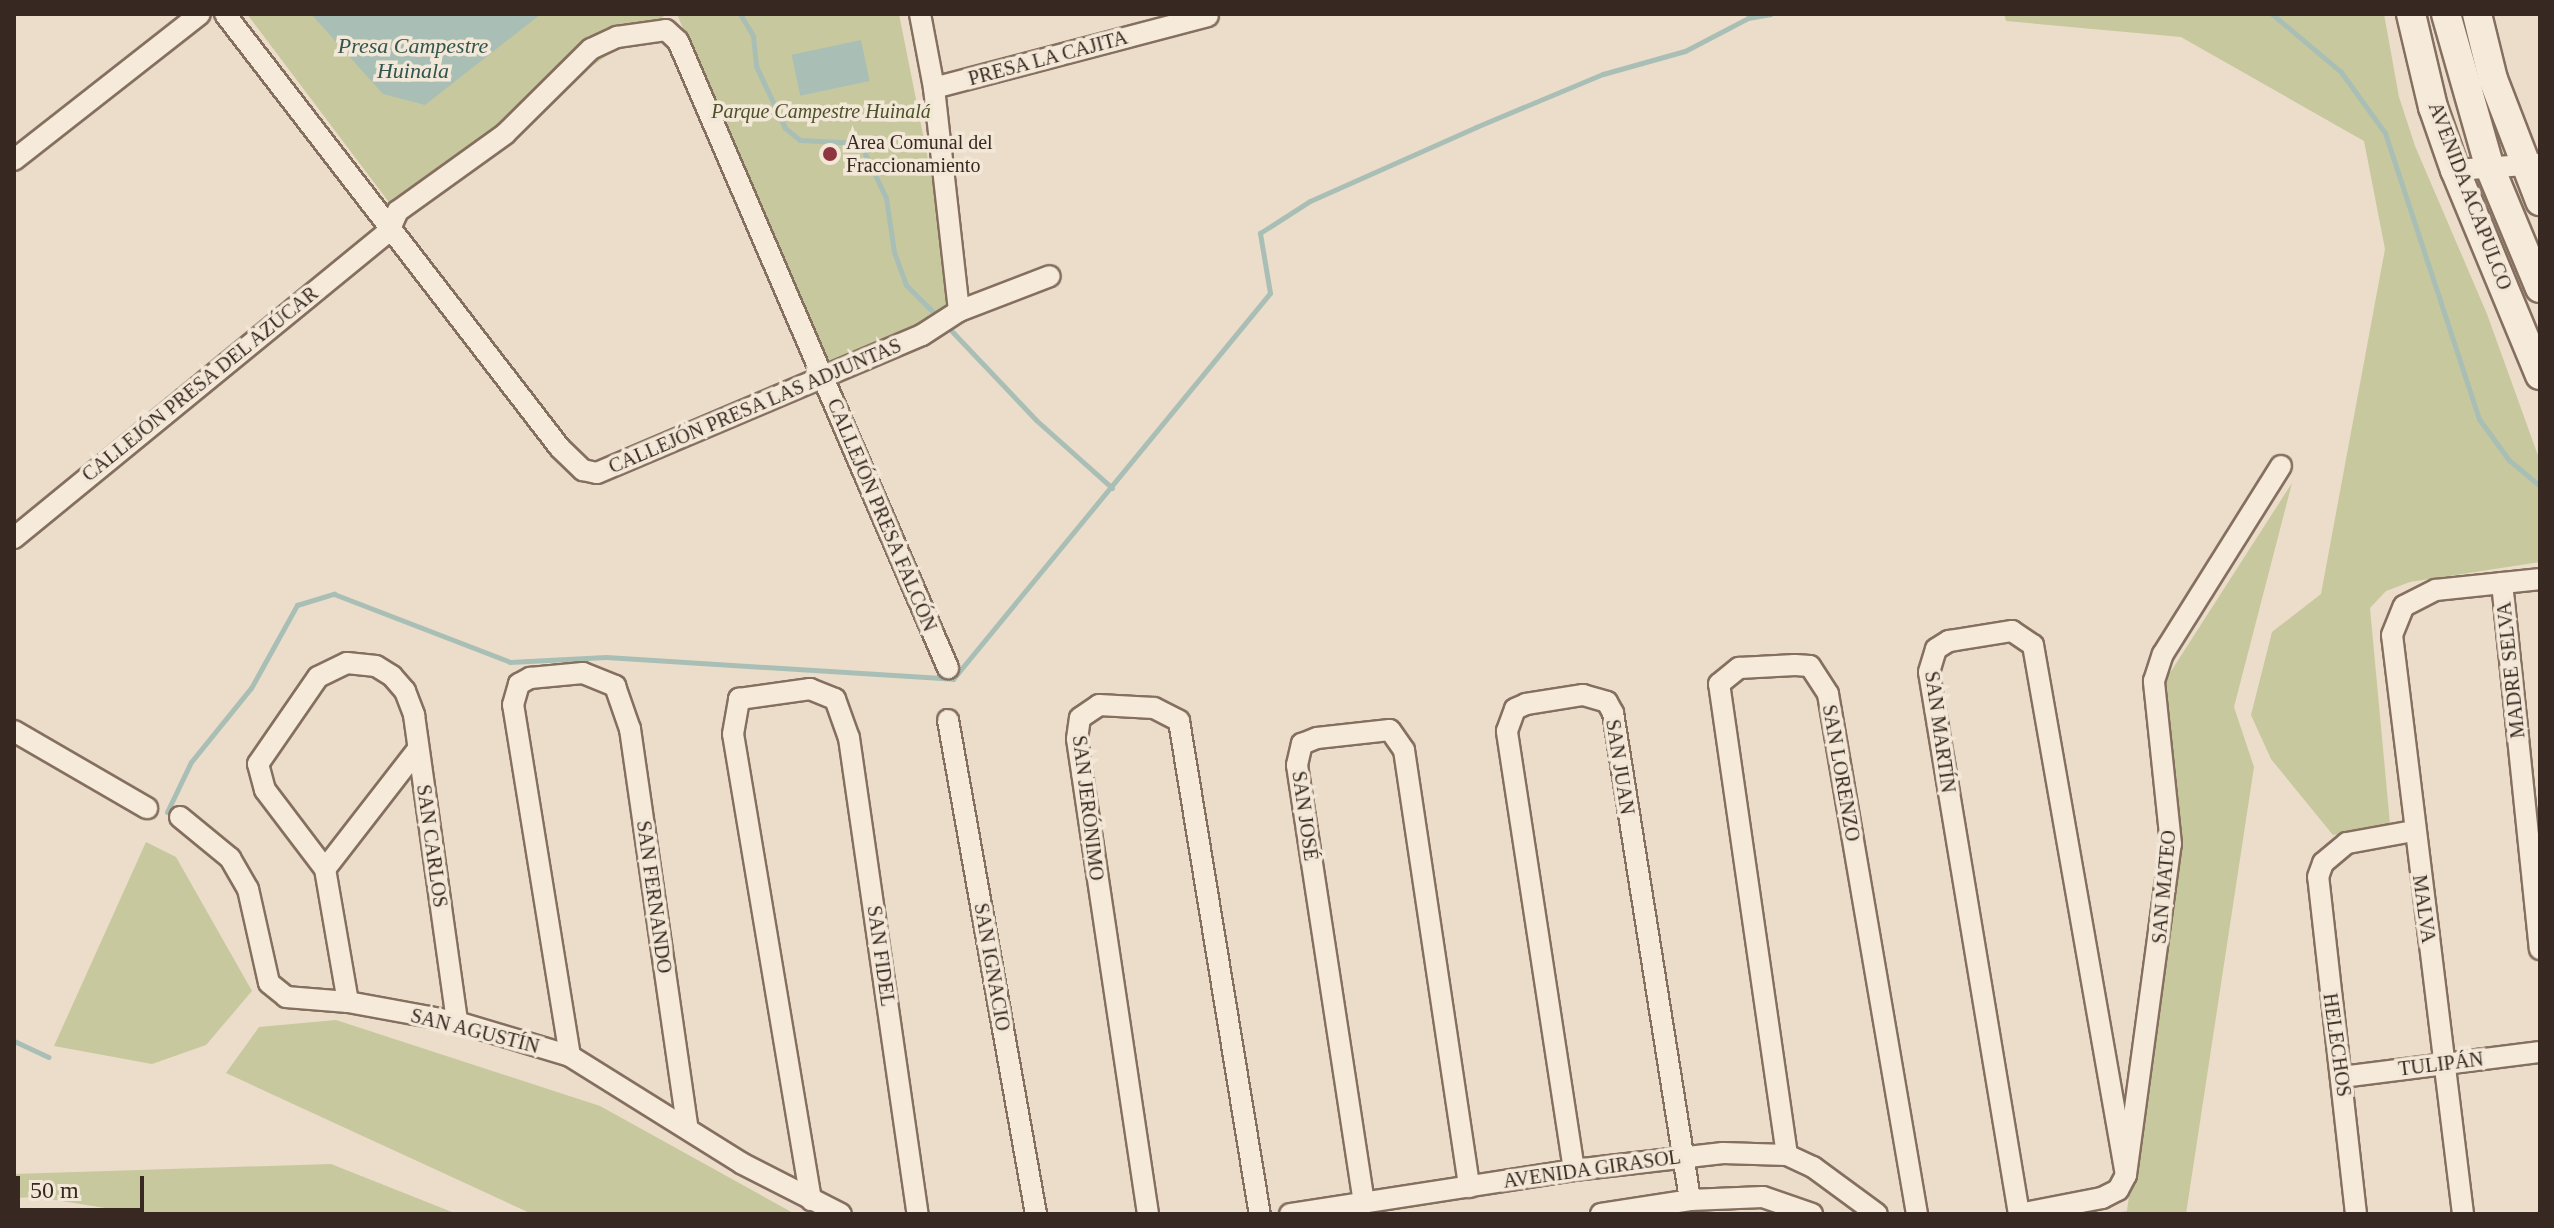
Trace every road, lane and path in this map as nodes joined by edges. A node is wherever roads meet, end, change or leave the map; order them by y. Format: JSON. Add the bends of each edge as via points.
{"nodes":[{"id":1,"x":200,"y":14,"type":"edge"},
{"id":2,"x":225,"y":14,"type":"edge"},
{"id":3,"x":920,"y":14,"type":"edge"},
{"id":4,"x":2411,"y":14,"type":"edge"},
{"id":5,"x":2446,"y":14,"type":"edge"},
{"id":6,"x":2477,"y":14,"type":"edge"},
{"id":7,"x":1208,"y":16,"type":"dead end"},
{"id":8,"x":934,"y":88,"type":"junction"},
{"id":9,"x":14,"y":160,"type":"edge"},
{"id":10,"x":2532,"y":165,"type":"edge"},
{"id":11,"x":2490,"y":168,"type":"junction"},
{"id":12,"x":2455,"y":170,"type":"junction"},
{"id":13,"x":2540,"y":201,"type":"edge"},
{"id":14,"x":389,"y":231,"type":"junction"},
{"id":15,"x":1050,"y":276,"type":"dead end"},
{"id":16,"x":2540,"y":288,"type":"edge"},
{"id":17,"x":959,"y":311,"type":"junction"},
{"id":18,"x":2540,"y":375,"type":"edge"},
{"id":19,"x":822,"y":377,"type":"junction"},
{"id":20,"x":2281,"y":466,"type":"dead end"},
{"id":21,"x":14,"y":538,"type":"edge"},
{"id":22,"x":2540,"y":579,"type":"edge"},
{"id":23,"x":2502,"y":583,"type":"junction"},
{"id":24,"x":948,"y":668,"type":"dead end"},
{"id":25,"x":948,"y":720,"type":"dead end"},
{"id":26,"x":14,"y":731,"type":"edge"},
{"id":27,"x":418,"y":749,"type":"junction"},
{"id":28,"x":147,"y":808,"type":"dead end"},
{"id":29,"x":180,"y":817,"type":"dead end"},
{"id":30,"x":2413,"y":831,"type":"junction"},
{"id":31,"x":325,"y":869,"type":"junction"},
{"id":32,"x":2540,"y":949,"type":"edge"},
{"id":33,"x":348,"y":1002,"type":"junction"},
{"id":34,"x":457,"y":1022,"type":"junction"},
{"id":35,"x":2540,"y":1052,"type":"edge"},
{"id":36,"x":570,"y":1056,"type":"junction"},
{"id":37,"x":2445,"y":1063,"type":"junction"},
{"id":38,"x":2342,"y":1077,"type":"junction"},
{"id":39,"x":687,"y":1127,"type":"junction"},
{"id":40,"x":1680,"y":1155,"type":"junction"},
{"id":41,"x":1787,"y":1155,"type":"junction"},
{"id":42,"x":1574,"y":1170,"type":"junction"},
{"id":43,"x":2126,"y":1175,"type":"junction"},
{"id":44,"x":1469,"y":1187,"type":"junction"},
{"id":45,"x":811,"y":1200,"type":"junction"},
{"id":46,"x":1690,"y":1200,"type":"junction"},
{"id":47,"x":1364,"y":1203,"type":"junction"},
{"id":48,"x":1724,"y":1206,"type":"edge"},
{"id":49,"x":1610,"y":1213,"type":"edge"},
{"id":50,"x":841,"y":1214,"type":"edge"},
{"id":51,"x":918,"y":1214,"type":"edge"},
{"id":52,"x":1036,"y":1214,"type":"edge"},
{"id":53,"x":1148,"y":1214,"type":"edge"},
{"id":54,"x":1260,"y":1214,"type":"edge"},
{"id":55,"x":1290,"y":1214,"type":"edge"},
{"id":56,"x":1812,"y":1214,"type":"edge"},
{"id":57,"x":1877,"y":1214,"type":"edge"},
{"id":58,"x":1917,"y":1214,"type":"edge"},
{"id":59,"x":2019,"y":1214,"type":"edge"},
{"id":60,"x":2356,"y":1214,"type":"edge"},
{"id":61,"x":2463,"y":1214,"type":"edge"}],
"edges":[{"from":1,"to":9,"type":"street"},
{"from":2,"to":14,"type":"street","name":"CALLEJÓN PRESA LAS ADJUNTAS"},
{"from":3,"to":8,"type":"street"},
{"from":4,"to":12,"type":"street","name":"AVENIDA ACAPULCO","via":[[2433,107]]},
{"from":5,"to":11,"type":"street","name":"AVENIDA ACAPULCO"},
{"from":6,"to":10,"type":"street","via":[[2493,79]]},
{"from":7,"to":8,"type":"street","name":"PRESA LA CAJITA"},
{"from":8,"to":17,"type":"street"},
{"from":10,"to":11,"type":"street"},
{"from":10,"to":13,"type":"street"},
{"from":11,"to":12,"type":"street"},
{"from":11,"to":16,"type":"street","name":"AVENIDA ACAPULCO"},
{"from":12,"to":18,"type":"street","name":"AVENIDA ACAPULCO"},
{"from":14,"to":19,"type":"street","name":"CALLEJÓN PRESA LAS ADJUNTAS","via":[[583,470],[608,470]]},
{"from":14,"to":19,"type":"street","name":"CALLEJÓN PRESA FALCÓN","via":[[398,211],[505,134],[591,49],[617,37],[666,30],[678,41]]},
{"from":14,"to":21,"type":"street","name":"CALLEJÓN PRESA DEL AZÚCAR"},
{"from":15,"to":17,"type":"street","name":"CALLEJÓN PRESA LAS ADJUNTAS"},
{"from":17,"to":19,"type":"street","name":"CALLEJÓN PRESA LAS ADJUNTAS","via":[[936,329]]},
{"from":19,"to":24,"type":"street","name":"CALLEJÓN PRESA FALCÓN"},
{"from":20,"to":43,"type":"street","name":"SAN MATEO","via":[[2163,654],[2154,681],[2171,844]]},
{"from":22,"to":23,"type":"street"},
{"from":23,"to":30,"type":"street","name":"MALVA","via":[[2436,590],[2404,606],[2392,635]]},
{"from":23,"to":32,"type":"street","name":"MADRE SELVA"},
{"from":25,"to":52,"type":"street","name":"SAN IGNACIO"},
{"from":26,"to":28,"type":"street"},
{"from":27,"to":31,"type":"street"},
{"from":27,"to":31,"type":"street","name":"SAN CARLOS","via":[[405,691],[392,676],[376,666],[347,663],[329,668],[258,764],[265,790]]},
{"from":27,"to":34,"type":"street","name":"SAN CARLOS"},
{"from":29,"to":33,"type":"street","name":"SAN AGUSTÍN","via":[[230,858],[248,889],[274,991],[286,997]]},
{"from":30,"to":37,"type":"street","name":"MALVA"},
{"from":30,"to":38,"type":"street","name":"HELECHOS","via":[[2347,843],[2333,851],[2318,877]]},
{"from":31,"to":33,"type":"street"},
{"from":33,"to":34,"type":"street","name":"SAN AGUSTÍN"},
{"from":34,"to":36,"type":"street","name":"SAN AGUSTÍN"},
{"from":35,"to":37,"type":"street","name":"TULIPÁN"},
{"from":36,"to":39,"type":"street","name":"SAN AGUSTÍN"},
{"from":36,"to":39,"type":"street","name":"SAN FERNANDO","via":[[515,720],[519,684],[530,678],[601,676],[615,686],[630,729]]},
{"from":37,"to":38,"type":"street","name":"TULIPÁN"},
{"from":37,"to":61,"type":"street","name":"MALVA"},
{"from":38,"to":60,"type":"street","name":"HELECHOS"},
{"from":39,"to":45,"type":"street","name":"SAN AGUSTÍN"},
{"from":40,"to":41,"type":"street","name":"AVENIDA GIRASOL"},
{"from":40,"to":42,"type":"street","name":"AVENIDA GIRASOL"},
{"from":40,"to":42,"type":"street","name":"SAN JUAN","via":[[1613,713],[1607,702],[1583,695],[1515,709],[1507,731]]},
{"from":40,"to":46,"type":"street","name":"SAN JUAN"},
{"from":41,"to":57,"type":"street","name":"AVENIDA GIRASOL","via":[[1813,1167]]},
{"from":41,"to":58,"type":"street","name":"SAN LORENZO","via":[[1719,684],[1739,668],[1795,665],[1810,666],[1828,694]]},
{"from":42,"to":44,"type":"street","name":"AVENIDA GIRASOL"},
{"from":43,"to":59,"type":"street","via":[[2118,1190],[2102,1198]]},
{"from":43,"to":59,"type":"street","name":"SAN MARTÍN","via":[[2033,645],[2012,631],[1949,641],[1936,649],[1929,672]]},
{"from":44,"to":47,"type":"street","name":"AVENIDA GIRASOL"},
{"from":44,"to":47,"type":"street","name":"SAN JOSÉ","via":[[1404,750],[1390,730],[1317,738],[1302,744],[1297,765]]},
{"from":45,"to":50,"type":"street","name":"SAN AGUSTÍN"},
{"from":45,"to":51,"type":"street","name":"SAN FIDEL","via":[[733,734],[739,699],[810,689],[835,699],[849,738]]},
{"from":46,"to":48,"type":"street"},
{"from":46,"to":49,"type":"street"},
{"from":47,"to":55,"type":"street","name":"AVENIDA GIRASOL"},
{"from":48,"to":56,"type":"street","via":[[1763,1197]]},
{"from":53,"to":54,"type":"street","name":"SAN JERÓNIMO","via":[[1077,739],[1080,718],[1099,705],[1154,708],[1179,721]]}]}
